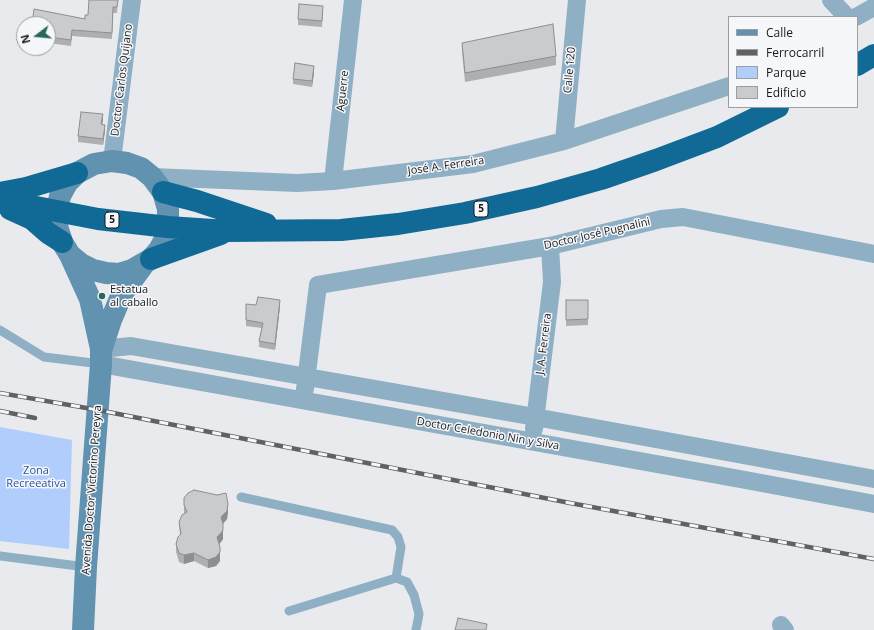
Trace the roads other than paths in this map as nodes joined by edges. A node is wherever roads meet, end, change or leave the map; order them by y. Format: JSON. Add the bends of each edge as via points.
{"nodes":[{"id":1,"x":132,"y":0,"type":"edge"},
{"id":2,"x":353,"y":0,"type":"edge"},
{"id":3,"x":577,"y":0,"type":"edge"},
{"id":4,"x":831,"y":0,"type":"edge"},
{"id":5,"x":874,"y":7,"type":"edge"},
{"id":6,"x":846,"y":16,"type":"edge"},
{"id":7,"x":858,"y":16,"type":"edge"},
{"id":8,"x":874,"y":55,"type":"edge"},
{"id":9,"x":858,"y":64,"type":"edge"},
{"id":10,"x":728,"y":86,"type":"edge"},
{"id":11,"x":776,"y":108,"type":"edge"},
{"id":12,"x":564,"y":141,"type":"junction"},
{"id":13,"x":112,"y":161,"type":"junction"},
{"id":14,"x":77,"y":173,"type":"junction"},
{"id":15,"x":333,"y":181,"type":"junction"},
{"id":16,"x":158,"y":185,"type":"junction"},
{"id":17,"x":0,"y":193,"type":"edge"},
{"id":18,"x":0,"y":200,"type":"edge"},
{"id":19,"x":0,"y":204,"type":"edge"},
{"id":20,"x":57,"y":210,"type":"junction"},
{"id":21,"x":168,"y":227,"type":"junction"},
{"id":22,"x":228,"y":231,"type":"junction"},
{"id":23,"x":288,"y":231,"type":"junction"},
{"id":24,"x":550,"y":246,"type":"junction"},
{"id":25,"x":66,"y":248,"type":"junction"},
{"id":26,"x":874,"y":254,"type":"edge"},
{"id":27,"x":147,"y":262,"type":"junction"},
{"id":28,"x":0,"y":330,"type":"edge"},
{"id":29,"x":101,"y":356,"type":"junction"},
{"id":30,"x":307,"y":377,"type":"junction"},
{"id":31,"x":304,"y":401,"type":"junction"},
{"id":32,"x":535,"y":417,"type":"junction"},
{"id":33,"x":533,"y":442,"type":"junction"},
{"id":34,"x":745,"y":455,"type":"junction"},
{"id":35,"x":740,"y":478,"type":"junction"},
{"id":36,"x":874,"y":478,"type":"edge"},
{"id":37,"x":241,"y":496,"type":"dead end"},
{"id":38,"x":874,"y":504,"type":"edge"},
{"id":39,"x":0,"y":556,"type":"edge"},
{"id":40,"x":86,"y":567,"type":"junction"},
{"id":41,"x":396,"y":578,"type":"junction"},
{"id":42,"x":289,"y":611,"type":"dead end"},
{"id":43,"x":83,"y":630,"type":"edge"},
{"id":44,"x":416,"y":630,"type":"edge"}],
"edges":[{"from":1,"to":13,"type":"street","name":"Doctor Carlos Quijano"},
{"from":2,"to":15,"type":"street","name":"Aguerre"},
{"from":3,"to":12,"type":"street","name":"Calle 120"},
{"from":4,"to":6,"type":"street"},
{"from":5,"to":7,"type":"street"},
{"from":8,"to":9,"type":"highway"},
{"from":10,"to":12,"type":"street","name":"José A. Ferreira"},
{"from":11,"to":23,"type":"highway","number":"5","via":[[717,137],[656,160],[537,198],[398,224],[340,230]]},
{"from":12,"to":15,"type":"street","name":"José A. Ferreira","via":[[473,164]]},
{"from":13,"to":14,"type":"street","via":[[94,164]]},
{"from":13,"to":16,"type":"street","via":[[141,168]]},
{"from":14,"to":17,"type":"highway"},
{"from":14,"to":20,"type":"street","via":[[67,183],[60,196]]},
{"from":15,"to":16,"type":"street","name":"José A. Ferreira"},
{"from":16,"to":21,"type":"street","via":[[168,209]]},
{"from":16,"to":23,"type":"highway","via":[[238,216]]},
{"from":18,"to":20,"type":"highway","number":"5"},
{"from":19,"to":25,"type":"highway","via":[[32,219]]},
{"from":20,"to":21,"type":"highway","number":"5","via":[[98,219]]},
{"from":20,"to":25,"type":"street","via":[[57,226]]},
{"from":21,"to":22,"type":"highway","number":"5"},
{"from":21,"to":27,"type":"street","via":[[159,250]]},
{"from":22,"to":23,"type":"highway","number":"5"},
{"from":22,"to":27,"type":"highway"},
{"from":24,"to":26,"type":"street","name":"Doctor José Pugnalini","via":[[661,219],[683,217]]},
{"from":24,"to":30,"type":"street","name":"Doctor José Pugnalini","via":[[318,285]]},
{"from":24,"to":32,"type":"street","name":"J. A. Ferreira","via":[[552,282]]},
{"from":25,"to":27,"type":"street","via":[[80,264],[106,274],[126,272]]},
{"from":25,"to":29,"type":"street","via":[[90,299]]},
{"from":27,"to":29,"type":"street","via":[[122,294],[111,320]]},
{"from":28,"to":29,"type":"lane","via":[[44,357]]},
{"from":29,"to":30,"type":"street","via":[[130,346]]},
{"from":29,"to":31,"type":"street","name":"Doctor Celedonio Nin y Silva"},
{"from":29,"to":40,"type":"street","name":"Avenida Doctor Victorino Pereyra"},
{"from":30,"to":31,"type":"street"},
{"from":30,"to":32,"type":"street"},
{"from":31,"to":33,"type":"street","name":"Doctor Celedonio Nin y Silva"},
{"from":32,"to":33,"type":"street","name":"J. A. Ferreira"},
{"from":32,"to":34,"type":"street"},
{"from":33,"to":35,"type":"street","name":"Doctor Celedonio Nin y Silva"},
{"from":34,"to":35,"type":"street"},
{"from":34,"to":36,"type":"street"},
{"from":35,"to":38,"type":"street","name":"Doctor Celedonio Nin y Silva"},
{"from":37,"to":41,"type":"lane","via":[[392,530],[398,537],[401,547]]},
{"from":39,"to":40,"type":"lane"},
{"from":40,"to":43,"type":"street","name":"Avenida Doctor Victorino Pereyra"},
{"from":41,"to":42,"type":"lane"},
{"from":41,"to":44,"type":"lane","via":[[406,582],[414,595],[419,614]]}]}
